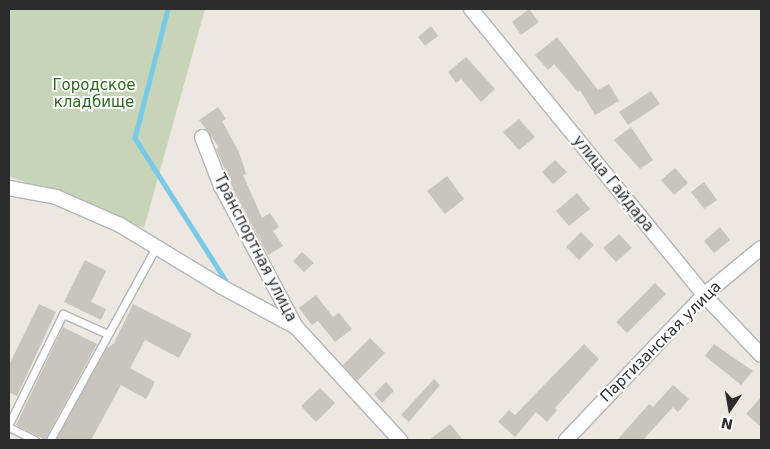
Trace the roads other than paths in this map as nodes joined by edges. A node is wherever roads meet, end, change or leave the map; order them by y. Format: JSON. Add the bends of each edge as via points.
{"nodes":[{"id":1,"x":471,"y":9,"type":"edge"},
{"id":2,"x":202,"y":136,"type":"dead end"},
{"id":3,"x":9,"y":188,"type":"edge"},
{"id":4,"x":156,"y":246,"type":"junction"},
{"id":5,"x":761,"y":248,"type":"edge"},
{"id":6,"x":704,"y":295,"type":"junction"},
{"id":7,"x":296,"y":327,"type":"junction"},
{"id":8,"x":108,"y":334,"type":"junction"},
{"id":9,"x":761,"y":355,"type":"edge"},
{"id":10,"x":9,"y":426,"type":"edge"},
{"id":11,"x":36,"y":440,"type":"edge"},
{"id":12,"x":50,"y":440,"type":"edge"},
{"id":13,"x":400,"y":440,"type":"edge"},
{"id":14,"x":566,"y":440,"type":"edge"}],
"edges":[{"from":1,"to":6,"type":"street","name":"улица Гайдара"},
{"from":2,"to":7,"type":"street","name":"Транспортная улица","via":[[221,186]]},
{"from":3,"to":4,"type":"street","via":[[56,197],[120,225]]},
{"from":4,"to":7,"type":"street"},
{"from":4,"to":8,"type":"lane"},
{"from":5,"to":6,"type":"street","name":"Партизанская улица"},
{"from":6,"to":9,"type":"street","name":"улица Гайдара"},
{"from":6,"to":14,"type":"street","name":"Партизанская улица"},
{"from":7,"to":13,"type":"street","name":"Транспортная улица"},
{"from":8,"to":10,"type":"lane","via":[[63,314]]},
{"from":8,"to":12,"type":"lane"},
{"from":10,"to":11,"type":"lane"}]}
